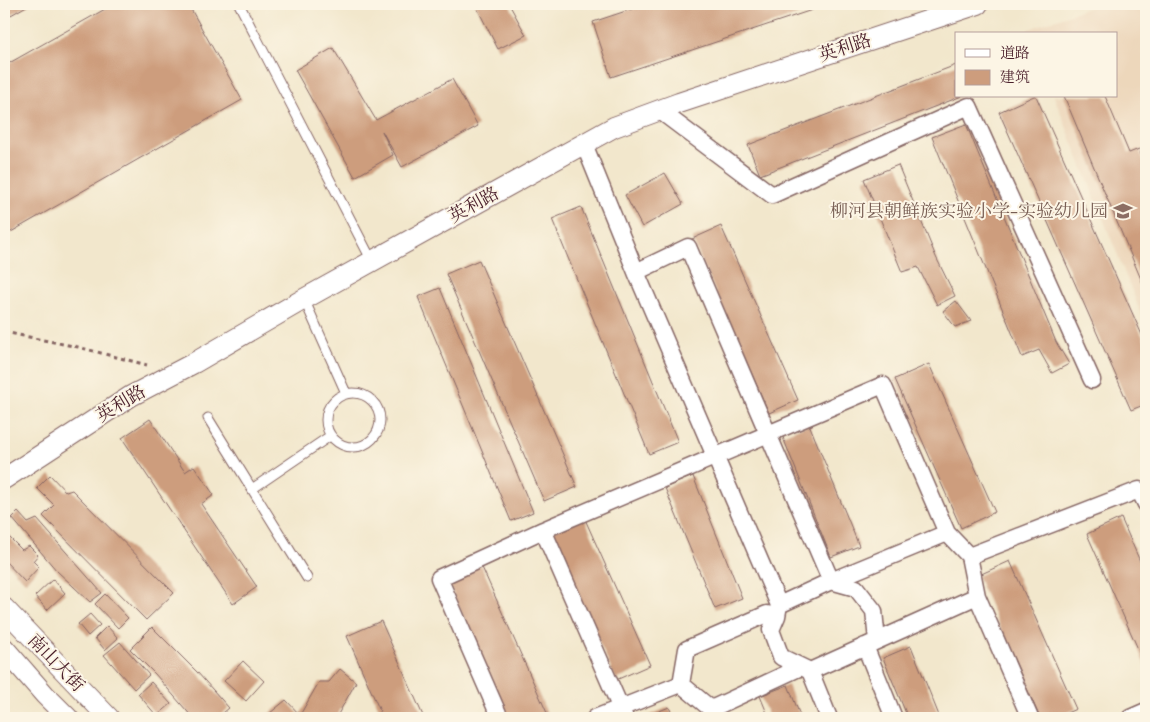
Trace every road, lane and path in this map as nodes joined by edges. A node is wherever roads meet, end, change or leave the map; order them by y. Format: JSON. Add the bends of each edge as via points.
{"nodes":[{"id":1,"x":238,"y":4,"type":"edge"},
{"id":2,"x":978,"y":4,"type":"edge"},
{"id":3,"x":659,"y":110,"type":"junction"},
{"id":4,"x":584,"y":144,"type":"junction"},
{"id":5,"x":372,"y":261,"type":"junction"},
{"id":6,"x":636,"y":272,"type":"junction"},
{"id":7,"x":304,"y":299,"type":"junction"},
{"id":8,"x":4,"y":332,"type":"edge"},
{"id":9,"x":177,"y":372,"type":"junction"},
{"id":10,"x":1092,"y":380,"type":"dead end"},
{"id":11,"x":346,"y":394,"type":"junction"},
{"id":12,"x":208,"y":418,"type":"dead end"},
{"id":13,"x":768,"y":434,"type":"junction"},
{"id":14,"x":330,"y":436,"type":"junction"},
{"id":15,"x":716,"y":456,"type":"junction"},
{"id":16,"x":4,"y":479,"type":"edge"},
{"id":17,"x":252,"y":489,"type":"junction"},
{"id":18,"x":1146,"y":504,"type":"edge"},
{"id":19,"x":543,"y":530,"type":"junction"},
{"id":20,"x":947,"y":534,"type":"junction"},
{"id":21,"x":969,"y":556,"type":"junction"},
{"id":22,"x":307,"y":578,"type":"dead end"},
{"id":23,"x":831,"y":581,"type":"junction"},
{"id":24,"x":976,"y":596,"type":"junction"},
{"id":25,"x":4,"y":608,"type":"edge"},
{"id":26,"x":778,"y":611,"type":"junction"},
{"id":27,"x":871,"y":644,"type":"junction"},
{"id":28,"x":4,"y":648,"type":"edge"},
{"id":29,"x":805,"y":669,"type":"junction"},
{"id":30,"x":681,"y":684,"type":"junction"},
{"id":31,"x":1146,"y":712,"type":"edge"},
{"id":32,"x":623,"y":713,"type":"edge"},
{"id":33,"x":68,"y":718,"type":"edge"},
{"id":34,"x":109,"y":718,"type":"edge"},
{"id":35,"x":500,"y":718,"type":"edge"},
{"id":36,"x":595,"y":718,"type":"edge"},
{"id":37,"x":829,"y":718,"type":"edge"},
{"id":38,"x":894,"y":718,"type":"edge"},
{"id":39,"x":1030,"y":718,"type":"edge"},
{"id":40,"x":1130,"y":718,"type":"edge"}],
"edges":[{"from":1,"to":5,"type":"lane"},
{"from":2,"to":3,"type":"street","name":"英利路"},
{"from":3,"to":4,"type":"street","name":"英利路","via":[[614,127]]},
{"from":3,"to":10,"type":"street","via":[[772,196],[969,106]]},
{"from":4,"to":5,"type":"street","name":"英利路"},
{"from":4,"to":6,"type":"street"},
{"from":5,"to":7,"type":"street","name":"英利路"},
{"from":6,"to":13,"type":"street","via":[[688,247]]},
{"from":6,"to":15,"type":"street"},
{"from":7,"to":9,"type":"street","name":"英利路"},
{"from":7,"to":11,"type":"lane"},
{"from":8,"to":9,"type":"path"},
{"from":9,"to":16,"type":"street","name":"英利路","via":[[130,396]]},
{"from":11,"to":14,"type":"lane","via":[[334,400],[327,411],[326,424]]},
{"from":11,"to":14,"type":"lane","via":[[357,393],[377,405],[380,429],[364,446],[352,448]]},
{"from":12,"to":17,"type":"lane"},
{"from":13,"to":15,"type":"street"},
{"from":13,"to":20,"type":"street","via":[[883,385]]},
{"from":13,"to":23,"type":"street"},
{"from":14,"to":17,"type":"lane"},
{"from":15,"to":19,"type":"street"},
{"from":15,"to":26,"type":"street"},
{"from":17,"to":22,"type":"lane"},
{"from":18,"to":21,"type":"street","via":[[1139,490]]},
{"from":19,"to":32,"type":"street"},
{"from":19,"to":35,"type":"street","via":[[439,578]]},
{"from":20,"to":21,"type":"street"},
{"from":20,"to":23,"type":"street"},
{"from":21,"to":24,"type":"street"},
{"from":23,"to":26,"type":"street"},
{"from":23,"to":27,"type":"street","via":[[856,588],[874,611]]},
{"from":24,"to":27,"type":"street"},
{"from":24,"to":39,"type":"street"},
{"from":25,"to":34,"type":"street","name":"南山大街"},
{"from":26,"to":29,"type":"street","via":[[771,630],[781,657]]},
{"from":26,"to":30,"type":"street","via":[[687,649]]},
{"from":27,"to":29,"type":"street"},
{"from":27,"to":38,"type":"street"},
{"from":28,"to":33,"type":"street","name":"南山大街"},
{"from":29,"to":30,"type":"street","via":[[711,709]]},
{"from":29,"to":37,"type":"street"},
{"from":30,"to":32,"type":"street"},
{"from":31,"to":40,"type":"street"},
{"from":32,"to":36,"type":"street"}]}
